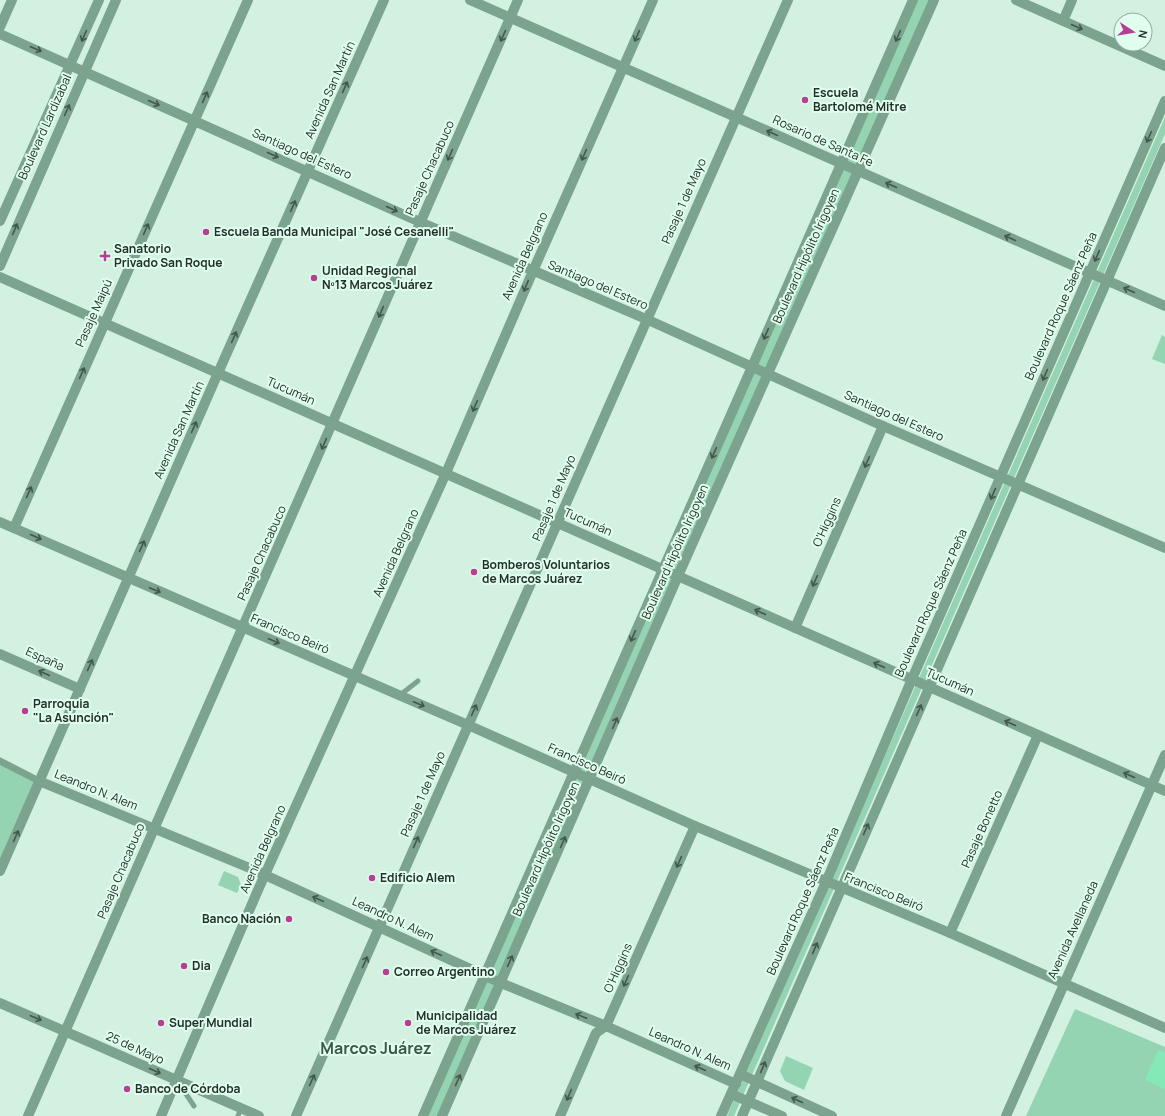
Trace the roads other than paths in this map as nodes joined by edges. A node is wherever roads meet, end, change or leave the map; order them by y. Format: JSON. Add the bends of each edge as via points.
{"nodes":[{"id":1,"x":12,"y":0,"type":"edge"},
{"id":2,"x":99,"y":0,"type":"edge"},
{"id":3,"x":116,"y":0,"type":"edge"},
{"id":4,"x":248,"y":0,"type":"edge"},
{"id":5,"x":384,"y":0,"type":"edge"},
{"id":6,"x":470,"y":0,"type":"edge"},
{"id":7,"x":518,"y":0,"type":"edge"},
{"id":8,"x":653,"y":0,"type":"edge"},
{"id":9,"x":788,"y":0,"type":"edge"},
{"id":10,"x":913,"y":0,"type":"edge"},
{"id":11,"x":934,"y":0,"type":"edge"},
{"id":12,"x":1016,"y":0,"type":"edge"},
{"id":13,"x":1072,"y":0,"type":"edge"},
{"id":14,"x":511,"y":18,"type":"junction"},
{"id":15,"x":1063,"y":21,"type":"junction"},
{"id":16,"x":0,"y":27,"type":"edge"},
{"id":17,"x":0,"y":34,"type":"edge"},
{"id":18,"x":71,"y":65,"type":"junction"},
{"id":19,"x":1165,"y":66,"type":"edge"},
{"id":20,"x":623,"y":68,"type":"junction"},
{"id":21,"x":84,"y":71,"type":"junction"},
{"id":22,"x":1165,"y":101,"type":"edge"},
{"id":23,"x":736,"y":117,"type":"junction"},
{"id":24,"x":194,"y":121,"type":"junction"},
{"id":25,"x":1165,"y":148,"type":"edge"},
{"id":26,"x":841,"y":163,"type":"junction"},
{"id":27,"x":308,"y":171,"type":"junction"},
{"id":28,"x":858,"y":171,"type":"junction"},
{"id":29,"x":0,"y":221,"type":"edge"},
{"id":30,"x":420,"y":222,"type":"junction"},
{"id":31,"x":0,"y":266,"type":"edge"},
{"id":32,"x":533,"y":271,"type":"junction"},
{"id":33,"x":1090,"y":273,"type":"junction"},
{"id":34,"x":0,"y":277,"type":"edge"},
{"id":35,"x":1106,"y":280,"type":"junction"},
{"id":36,"x":1165,"y":306,"type":"edge"},
{"id":37,"x":646,"y":319,"type":"junction"},
{"id":38,"x":104,"y":323,"type":"junction"},
{"id":39,"x":752,"y":368,"type":"junction"},
{"id":40,"x":218,"y":373,"type":"junction"},
{"id":41,"x":768,"y":375,"type":"junction"},
{"id":42,"x":333,"y":424,"type":"junction"},
{"id":43,"x":883,"y":426,"type":"junction"},
{"id":44,"x":446,"y":473,"type":"junction"},
{"id":45,"x":1000,"y":477,"type":"junction"},
{"id":46,"x":1017,"y":484,"type":"junction"},
{"id":47,"x":0,"y":522,"type":"edge"},
{"id":48,"x":557,"y":523,"type":"junction"},
{"id":49,"x":14,"y":528,"type":"junction"},
{"id":50,"x":1165,"y":548,"type":"edge"},
{"id":51,"x":663,"y":569,"type":"junction"},
{"id":52,"x":678,"y":576,"type":"junction"},
{"id":53,"x":128,"y":579,"type":"junction"},
{"id":54,"x":243,"y":628,"type":"junction"},
{"id":55,"x":795,"y":628,"type":"junction"},
{"id":56,"x":0,"y":654,"type":"edge"},
{"id":57,"x":356,"y":676,"type":"junction"},
{"id":58,"x":912,"y":679,"type":"junction"},
{"id":59,"x":418,"y":681,"type":"dead end"},
{"id":60,"x":929,"y":687,"type":"junction"},
{"id":61,"x":80,"y":688,"type":"junction"},
{"id":62,"x":400,"y":695,"type":"junction"},
{"id":63,"x":468,"y":725,"type":"junction"},
{"id":64,"x":1038,"y":735,"type":"junction"},
{"id":65,"x":1165,"y":755,"type":"edge"},
{"id":66,"x":0,"y":761,"type":"edge"},
{"id":67,"x":573,"y":773,"type":"junction"},
{"id":68,"x":590,"y":780,"type":"junction"},
{"id":69,"x":40,"y":781,"type":"junction"},
{"id":70,"x":1152,"y":785,"type":"junction"},
{"id":71,"x":1165,"y":791,"type":"edge"},
{"id":72,"x":695,"y":826,"type":"junction"},
{"id":73,"x":154,"y":828,"type":"junction"},
{"id":74,"x":0,"y":871,"type":"edge"},
{"id":75,"x":266,"y":875,"type":"junction"},
{"id":76,"x":826,"y":882,"type":"junction"},
{"id":77,"x":840,"y":888,"type":"junction"},
{"id":78,"x":379,"y":927,"type":"junction"},
{"id":79,"x":950,"y":933,"type":"junction"},
{"id":80,"x":484,"y":975,"type":"junction"},
{"id":81,"x":1064,"y":982,"type":"junction"},
{"id":82,"x":501,"y":983,"type":"junction"},
{"id":83,"x":0,"y":1003,"type":"edge"},
{"id":84,"x":606,"y":1026,"type":"junction"},
{"id":85,"x":1165,"y":1028,"type":"edge"},
{"id":86,"x":66,"y":1031,"type":"junction"},
{"id":87,"x":740,"y":1074,"type":"junction"},
{"id":88,"x":176,"y":1080,"type":"junction"},
{"id":89,"x":757,"y":1082,"type":"junction"},
{"id":90,"x":736,"y":1084,"type":"junction"},
{"id":91,"x":731,"y":1094,"type":"junction"},
{"id":92,"x":748,"y":1101,"type":"junction"},
{"id":93,"x":194,"y":1106,"type":"dead end"},
{"id":94,"x":239,"y":1112,"type":"edge"},
{"id":95,"x":28,"y":1116,"type":"edge"},
{"id":96,"x":161,"y":1116,"type":"edge"},
{"id":97,"x":259,"y":1116,"type":"edge"},
{"id":98,"x":296,"y":1116,"type":"edge"},
{"id":99,"x":423,"y":1116,"type":"edge"},
{"id":100,"x":442,"y":1116,"type":"edge"},
{"id":101,"x":560,"y":1116,"type":"edge"},
{"id":102,"x":721,"y":1116,"type":"edge"},
{"id":103,"x":742,"y":1116,"type":"edge"},
{"id":104,"x":782,"y":1116,"type":"edge"},
{"id":105,"x":832,"y":1116,"type":"edge"},
{"id":106,"x":1006,"y":1116,"type":"edge"}],
"edges":[{"from":1,"to":16,"type":"street"},
{"from":2,"to":18,"type":"street","name":"Boulevard Lardizabal","one_way":true},
{"from":3,"to":21,"type":"street","name":"Boulevard Lardizabal"},
{"from":24,"to":4,"type":"street","name":"Pasaje Maipú","one_way":true},
{"from":27,"to":5,"type":"street","name":"Avenida San Martín","one_way":true},
{"from":6,"to":14,"type":"street","name":"Rosario de Santa Fe"},
{"from":7,"to":14,"type":"street","name":"Pasaje Chacabuco"},
{"from":8,"to":20,"type":"street","name":"Avenida Belgrano","one_way":true},
{"from":9,"to":23,"type":"street","name":"Pasaje 1 de Mayo"},
{"from":10,"to":26,"type":"street","name":"Boulevard Hipólito Irigoyen","one_way":true},
{"from":11,"to":28,"type":"street","name":"Boulevard Hipólito Irigoyen"},
{"from":12,"to":15,"type":"street"},
{"from":13,"to":15,"type":"street"},
{"from":14,"to":20,"type":"street","name":"Rosario de Santa Fe"},
{"from":14,"to":30,"type":"street","name":"Pasaje Chacabuco","one_way":true},
{"from":15,"to":19,"type":"street","one_way":true},
{"from":17,"to":18,"type":"street","name":"Santiago del Estero","one_way":true},
{"from":18,"to":21,"type":"street","name":"Santiago del Estero"},
{"from":18,"to":29,"type":"street","name":"Boulevard Lardizabal"},
{"from":20,"to":23,"type":"street","name":"Rosario de Santa Fe"},
{"from":20,"to":32,"type":"street","name":"Avenida Belgrano","one_way":true},
{"from":21,"to":24,"type":"street","name":"Santiago del Estero","one_way":true},
{"from":31,"to":21,"type":"street","name":"Boulevard Lardizabal","one_way":true},
{"from":22,"to":33,"type":"street","name":"Boulevard Roque Sáenz Peña","one_way":true},
{"from":26,"to":23,"type":"street","name":"Rosario de Santa Fe","one_way":true},
{"from":23,"to":37,"type":"street","name":"Pasaje 1 de Mayo"},
{"from":24,"to":27,"type":"street","name":"Santiago del Estero","one_way":true},
{"from":38,"to":24,"type":"street","name":"Pasaje Maipú","one_way":true},
{"from":25,"to":35,"type":"street"},
{"from":26,"to":28,"type":"street","name":"Rosario de Santa Fe"},
{"from":26,"to":39,"type":"street","name":"Boulevard Hipólito Irigoyen","one_way":true},
{"from":27,"to":30,"type":"street","name":"Santiago del Estero","one_way":true},
{"from":40,"to":27,"type":"street","name":"Avenida San Martín","one_way":true},
{"from":33,"to":28,"type":"street","name":"Rosario de Santa Fe","one_way":true},
{"from":28,"to":41,"type":"street","name":"Boulevard Hipólito Irigoyen"},
{"from":30,"to":32,"type":"street","name":"Santiago del Estero"},
{"from":30,"to":42,"type":"street","name":"Pasaje Chacabuco","one_way":true},
{"from":32,"to":37,"type":"street","name":"Santiago del Estero"},
{"from":32,"to":44,"type":"street","name":"Avenida Belgrano","one_way":true},
{"from":33,"to":35,"type":"street","name":"Rosario de Santa Fe"},
{"from":33,"to":45,"type":"street","name":"Boulevard Roque Sáenz Peña","one_way":true},
{"from":34,"to":38,"type":"street","name":"Tucumán"},
{"from":36,"to":35,"type":"street","name":"Rosario de Santa Fe","one_way":true},
{"from":35,"to":46,"type":"street"},
{"from":37,"to":39,"type":"street","name":"Santiago del Estero"},
{"from":37,"to":48,"type":"street","name":"Pasaje 1 de Mayo"},
{"from":38,"to":40,"type":"street","name":"Tucumán"},
{"from":49,"to":38,"type":"street","name":"Pasaje Maipú","one_way":true},
{"from":39,"to":41,"type":"street","name":"Santiago del Estero"},
{"from":39,"to":51,"type":"street","name":"Boulevard Hipólito Irigoyen","one_way":true},
{"from":40,"to":42,"type":"street","name":"Tucumán"},
{"from":53,"to":40,"type":"street","name":"Avenida San Martín","one_way":true},
{"from":41,"to":43,"type":"street","name":"Santiago del Estero"},
{"from":41,"to":52,"type":"street","name":"Boulevard Hipólito Irigoyen"},
{"from":42,"to":44,"type":"street","name":"Tucumán"},
{"from":42,"to":54,"type":"street","name":"Pasaje Chacabuco","one_way":true},
{"from":43,"to":45,"type":"street","name":"Santiago del Estero"},
{"from":43,"to":55,"type":"street","name":"O'Higgins","one_way":true},
{"from":44,"to":48,"type":"street","name":"Tucumán"},
{"from":44,"to":57,"type":"street","name":"Avenida Belgrano"},
{"from":45,"to":46,"type":"street","name":"Santiago del Estero"},
{"from":45,"to":58,"type":"street","name":"Boulevard Roque Sáenz Peña","one_way":true},
{"from":46,"to":50,"type":"street","name":"Santiago del Estero"},
{"from":46,"to":60,"type":"street"},
{"from":47,"to":49,"type":"street","name":"Francisco Beiró"},
{"from":48,"to":51,"type":"street","name":"Tucumán"},
{"from":63,"to":48,"type":"street","name":"Pasaje 1 de Mayo","one_way":true},
{"from":49,"to":53,"type":"street","name":"Francisco Beiró","one_way":true},
{"from":51,"to":52,"type":"street","name":"Tucumán"},
{"from":51,"to":67,"type":"street","name":"Boulevard Hipólito Irigoyen","one_way":true},
{"from":55,"to":52,"type":"street","name":"Tucumán","one_way":true},
{"from":68,"to":52,"type":"street","name":"Boulevard Hipólito Irigoyen","one_way":true},
{"from":53,"to":54,"type":"street","name":"Francisco Beiró","one_way":true},
{"from":61,"to":53,"type":"street","name":"Avenida San Martín","one_way":true},
{"from":54,"to":57,"type":"street","name":"Francisco Beiró","one_way":true},
{"from":54,"to":73,"type":"street","name":"Pasaje Chacabuco"},
{"from":58,"to":55,"type":"street","name":"Tucumán","one_way":true},
{"from":61,"to":56,"type":"street","name":"España","one_way":true},
{"from":57,"to":62,"type":"street","name":"Francisco Beiró"},
{"from":57,"to":75,"type":"street","name":"Avenida Belgrano"},
{"from":58,"to":60,"type":"street","name":"Tucumán"},
{"from":58,"to":76,"type":"street","name":"Boulevard Roque Sáenz Peña"},
{"from":59,"to":62,"type":"lane"},
{"from":64,"to":60,"type":"street","name":"Tucumán","one_way":true},
{"from":77,"to":60,"type":"street","one_way":true},
{"from":61,"to":69,"type":"street","name":"Avenida San Martín"},
{"from":62,"to":63,"type":"street","name":"Francisco Beiró","one_way":true},
{"from":63,"to":67,"type":"street","name":"Francisco Beiró"},
{"from":78,"to":63,"type":"street","name":"Pasaje 1 de Mayo","one_way":true},
{"from":70,"to":64,"type":"street","name":"Tucumán","one_way":true},
{"from":64,"to":79,"type":"street","name":"Pasaje Bonetto"},
{"from":65,"to":70,"type":"street","name":"Avenida Avellaneda"},
{"from":66,"to":69,"type":"street"},
{"from":67,"to":68,"type":"street","name":"Francisco Beiró"},
{"from":67,"to":80,"type":"street","name":"Boulevard Hipólito Irigoyen"},
{"from":68,"to":72,"type":"street","name":"Francisco Beiró"},
{"from":82,"to":68,"type":"street","name":"Boulevard Hipólito Irigoyen","one_way":true},
{"from":69,"to":73,"type":"street","name":"Leandro N. Alem"},
{"from":74,"to":69,"type":"street","name":"Avenida San Martín","one_way":true},
{"from":70,"to":71,"type":"street","name":"Tucumán"},
{"from":70,"to":81,"type":"street","name":"Avenida Avellaneda"},
{"from":72,"to":76,"type":"street","name":"Francisco Beiró"},
{"from":72,"to":84,"type":"street","name":"O'Higgins","one_way":true},
{"from":73,"to":75,"type":"street","name":"Leandro N. Alem"},
{"from":73,"to":86,"type":"street","name":"Pasaje Chacabuco"},
{"from":78,"to":75,"type":"street","name":"Leandro N. Alem","one_way":true},
{"from":75,"to":88,"type":"street","name":"Avenida Belgrano"},
{"from":76,"to":77,"type":"street","name":"Francisco Beiró"},
{"from":76,"to":87,"type":"street","name":"Boulevard Roque Sáenz Peña"},
{"from":77,"to":79,"type":"street","name":"Francisco Beiró"},
{"from":89,"to":77,"type":"street","one_way":true},
{"from":80,"to":78,"type":"street","name":"Leandro N. Alem","one_way":true},
{"from":98,"to":78,"type":"street","name":"Pasaje 1 de Mayo","one_way":true},
{"from":79,"to":81,"type":"street","name":"Francisco Beiró"},
{"from":80,"to":82,"type":"street","name":"Leandro N. Alem"},
{"from":80,"to":99,"type":"street","name":"Boulevard Hipólito Irigoyen"},
{"from":81,"to":85,"type":"street","name":"Francisco Beiró"},
{"from":81,"to":106,"type":"street","name":"Avenida Avellaneda"},
{"from":84,"to":82,"type":"street","name":"Leandro N. Alem","one_way":true},
{"from":100,"to":82,"type":"street","name":"Boulevard Hipólito Irigoyen","one_way":true},
{"from":83,"to":86,"type":"street","name":"25 de Mayo","one_way":true},
{"from":90,"to":84,"type":"street","name":"Leandro N. Alem","one_way":true},
{"from":84,"to":101,"type":"street","name":"O'Higgins","one_way":true,"via":[[596,1033]]},
{"from":86,"to":88,"type":"street","name":"25 de Mayo","one_way":true},
{"from":86,"to":95,"type":"street","name":"Pasaje Chacabuco"},
{"from":87,"to":89,"type":"street","name":"Leandro N. Alem"},
{"from":87,"to":90,"type":"street","name":"Boulevard Roque Sáenz Peña"},
{"from":88,"to":93,"type":"lane"},
{"from":88,"to":94,"type":"street","name":"25 de Mayo"},
{"from":88,"to":96,"type":"street","name":"Avenida Belgrano"},
{"from":89,"to":92,"type":"street"},
{"from":105,"to":89,"type":"street","name":"Leandro N. Alem","one_way":true},
{"from":90,"to":91,"type":"street","name":"Boulevard Roque Sáenz Peña"},
{"from":91,"to":92,"type":"street"},
{"from":91,"to":102,"type":"street","name":"Boulevard Roque Sáenz Peña"},
{"from":92,"to":103,"type":"street"},
{"from":92,"to":104,"type":"street"},
{"from":94,"to":97,"type":"street","name":"25 de Mayo"}]}
